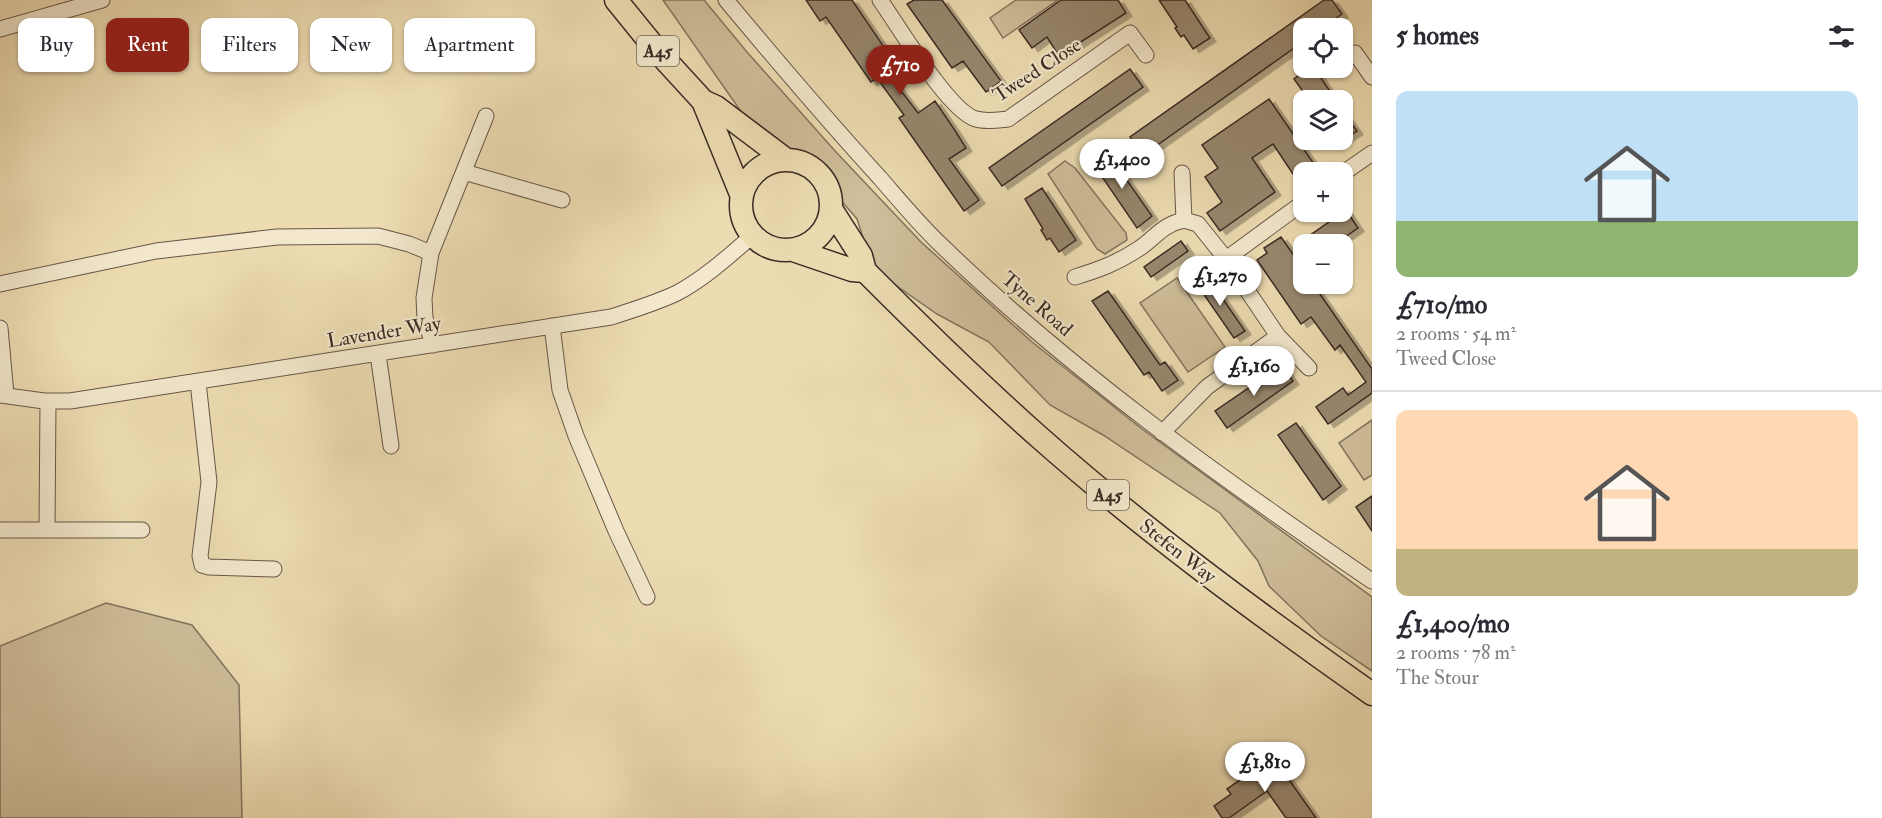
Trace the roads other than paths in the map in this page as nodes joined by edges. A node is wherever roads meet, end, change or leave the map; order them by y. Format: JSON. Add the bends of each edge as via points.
{"nodes":[{"id":1,"x":102,"y":0,"type":"edge"},
{"id":2,"x":616,"y":0,"type":"edge"},
{"id":3,"x":726,"y":0,"type":"edge"},
{"id":4,"x":883,"y":1,"type":"edge"},
{"id":5,"x":0,"y":29,"type":"edge"},
{"id":6,"x":1355,"y":53,"type":"dead end"},
{"id":7,"x":1146,"y":55,"type":"dead end"},
{"id":8,"x":1372,"y":76,"type":"edge"},
{"id":9,"x":703,"y":101,"type":"junction"},
{"id":10,"x":486,"y":116,"type":"dead end"},
{"id":11,"x":1372,"y":153,"type":"edge"},
{"id":12,"x":785,"y":159,"type":"junction"},
{"id":13,"x":1353,"y":166,"type":"edge"},
{"id":14,"x":464,"y":172,"type":"junction"},
{"id":15,"x":1182,"y":174,"type":"dead end"},
{"id":16,"x":741,"y":194,"type":"junction"},
{"id":17,"x":562,"y":200,"type":"dead end"},
{"id":18,"x":831,"y":209,"type":"junction"},
{"id":19,"x":1293,"y":210,"type":"edge"},
{"id":20,"x":1184,"y":220,"type":"junction"},
{"id":21,"x":752,"y":236,"type":"junction"},
{"id":22,"x":793,"y":250,"type":"junction"},
{"id":23,"x":431,"y":254,"type":"junction"},
{"id":24,"x":1226,"y":258,"type":"junction"},
{"id":25,"x":865,"y":272,"type":"junction"},
{"id":26,"x":1075,"y":277,"type":"dead end"},
{"id":27,"x":0,"y":284,"type":"edge"},
{"id":28,"x":552,"y":326,"type":"junction"},
{"id":29,"x":0,"y":328,"type":"edge"},
{"id":30,"x":1278,"y":336,"type":"junction"},
{"id":31,"x":433,"y":345,"type":"junction"},
{"id":32,"x":378,"y":354,"type":"junction"},
{"id":33,"x":1309,"y":369,"type":"dead end"},
{"id":34,"x":198,"y":382,"type":"junction"},
{"id":35,"x":3,"y":395,"type":"edge"},
{"id":36,"x":48,"y":401,"type":"junction"},
{"id":37,"x":1162,"y":433,"type":"junction"},
{"id":38,"x":391,"y":446,"type":"dead end"},
{"id":39,"x":0,"y":530,"type":"edge"},
{"id":40,"x":47,"y":530,"type":"junction"},
{"id":41,"x":142,"y":530,"type":"dead end"},
{"id":42,"x":274,"y":568,"type":"dead end"},
{"id":43,"x":1372,"y":581,"type":"edge"},
{"id":44,"x":646,"y":597,"type":"dead end"},
{"id":45,"x":1372,"y":694,"type":"edge"}],
"edges":[{"from":1,"to":5,"type":"street"},
{"from":2,"to":9,"type":"highway","number":"A45"},
{"from":3,"to":37,"type":"street","name":"Tyne Road","via":[[835,129],[939,243],[1020,318]]},
{"from":4,"to":7,"type":"street","name":"Tweed Close","via":[[944,93],[974,119],[1008,119],[1130,33]]},
{"from":6,"to":8,"type":"street"},
{"from":9,"to":12,"type":"highway","number":"A45"},
{"from":9,"to":16,"type":"highway","number":"A45"},
{"from":10,"to":14,"type":"street"},
{"from":11,"to":13,"type":"street"},
{"from":12,"to":16,"type":"highway","via":[[757,169]]},
{"from":12,"to":18,"type":"highway","via":[[800,162],[824,180]]},
{"from":14,"to":17,"type":"street"},
{"from":14,"to":23,"type":"street"},
{"from":15,"to":20,"type":"street"},
{"from":16,"to":21,"type":"highway","via":[[740,209]]},
{"from":18,"to":22,"type":"highway","via":[[819,236]]},
{"from":18,"to":25,"type":"highway","name":"Stefen Way","number":"A45","via":[[861,256]]},
{"from":19,"to":24,"type":"street"},
{"from":20,"to":24,"type":"street","via":[[1198,224]]},
{"from":20,"to":26,"type":"street","via":[[1170,223],[1109,267]]},
{"from":21,"to":22,"type":"highway","via":[[778,250]]},
{"from":21,"to":28,"type":"street","name":"Lavender Way","via":[[714,269],[678,292],[611,317]]},
{"from":22,"to":25,"type":"highway"},
{"from":23,"to":27,"type":"street","via":[[378,236],[277,237],[156,251]]},
{"from":23,"to":31,"type":"street","via":[[424,298]]},
{"from":24,"to":30,"type":"street"},
{"from":25,"to":45,"type":"highway","name":"Stefen Way","number":"A45","via":[[956,362],[1121,506],[1262,616]]},
{"from":28,"to":31,"type":"street","name":"Lavender Way"},
{"from":28,"to":44,"type":"street","via":[[561,390],[576,436]]},
{"from":29,"to":35,"type":"street"},
{"from":30,"to":33,"type":"street"},
{"from":30,"to":37,"type":"street","via":[[1207,387]]},
{"from":31,"to":32,"type":"street","name":"Lavender Way"},
{"from":32,"to":34,"type":"street","name":"Lavender Way"},
{"from":32,"to":38,"type":"street"},
{"from":34,"to":36,"type":"street","name":"Lavender Way"},
{"from":34,"to":42,"type":"street","via":[[209,482],[202,565]]},
{"from":35,"to":36,"type":"street","name":"Lavender Way"},
{"from":36,"to":40,"type":"street"},
{"from":37,"to":43,"type":"street","name":"Tyne Road"},
{"from":39,"to":40,"type":"street"},
{"from":40,"to":41,"type":"street"}]}
